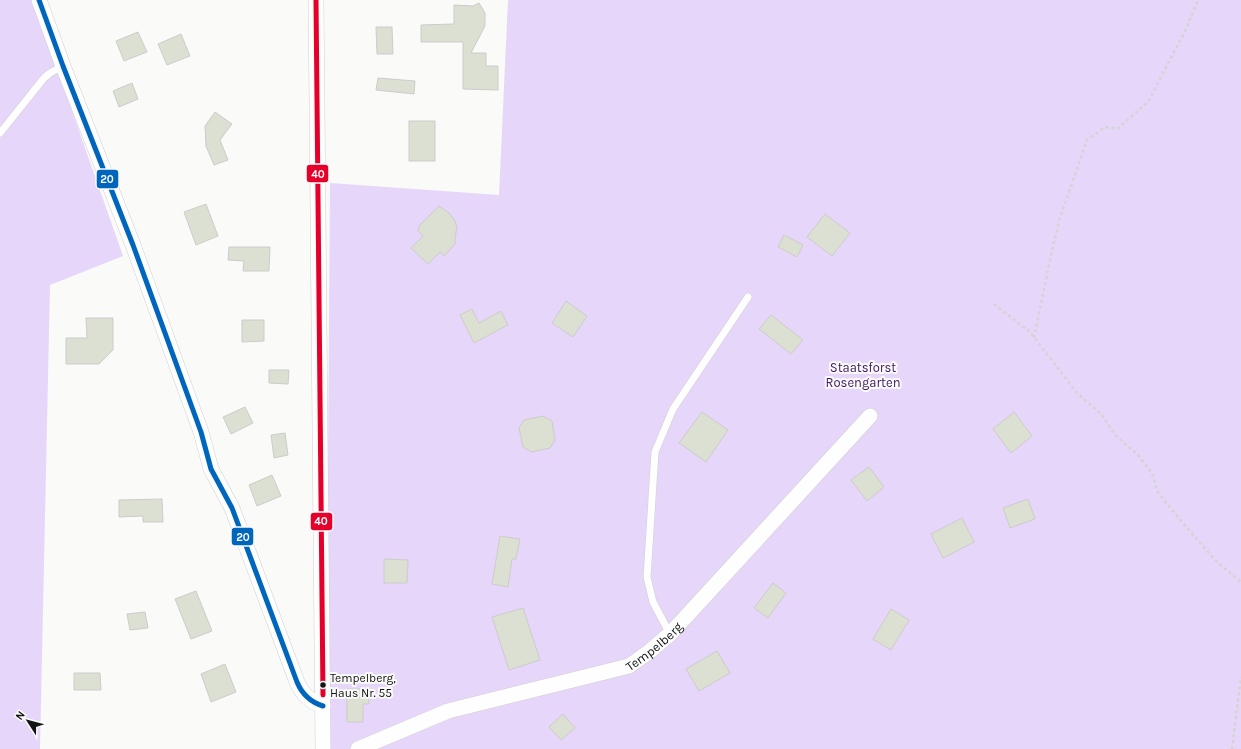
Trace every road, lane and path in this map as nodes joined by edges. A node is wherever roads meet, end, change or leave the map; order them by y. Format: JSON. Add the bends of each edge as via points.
{"nodes":[{"id":1,"x":39,"y":0,"type":"edge"},
{"id":2,"x":316,"y":0,"type":"edge"},
{"id":3,"x":1198,"y":0,"type":"edge"},
{"id":4,"x":63,"y":66,"type":"junction"},
{"id":5,"x":0,"y":133,"type":"edge"},
{"id":6,"x":748,"y":297,"type":"dead end"},
{"id":7,"x":994,"y":304,"type":"dead end"},
{"id":8,"x":1034,"y":338,"type":"junction"},
{"id":9,"x":870,"y":416,"type":"dead end"},
{"id":10,"x":1241,"y":582,"type":"edge"},
{"id":11,"x":670,"y":634,"type":"junction"},
{"id":12,"x":1241,"y":677,"type":"edge"},
{"id":13,"x":323,"y":706,"type":"junction"},
{"id":14,"x":323,"y":749,"type":"edge"},
{"id":15,"x":358,"y":749,"type":"edge"},
{"id":16,"x":1232,"y":749,"type":"edge"}],
"edges":[{"from":1,"to":4,"type":"street"},
{"from":2,"to":13,"type":"street"},
{"from":3,"to":8,"type":"path","via":[[1148,102],[1117,129],[1105,127],[1088,140],[1058,225]]},
{"from":4,"to":5,"type":"lane","via":[[44,78]]},
{"from":4,"to":13,"type":"street","via":[[139,259],[202,432],[212,469],[232,508],[297,682],[308,698]]},
{"from":6,"to":11,"type":"lane","via":[[673,409],[655,452],[648,577],[653,602]]},
{"from":7,"to":8,"type":"path"},
{"from":8,"to":10,"type":"path","via":[[1078,393],[1102,415],[1115,435],[1138,455],[1152,473],[1157,492],[1181,521],[1215,560]]},
{"from":9,"to":11,"type":"street","name":"Tempelberg"},
{"from":11,"to":15,"type":"street","name":"Tempelberg","via":[[629,666],[448,712]]},
{"from":12,"to":16,"type":"path"},
{"from":13,"to":14,"type":"street"}]}
